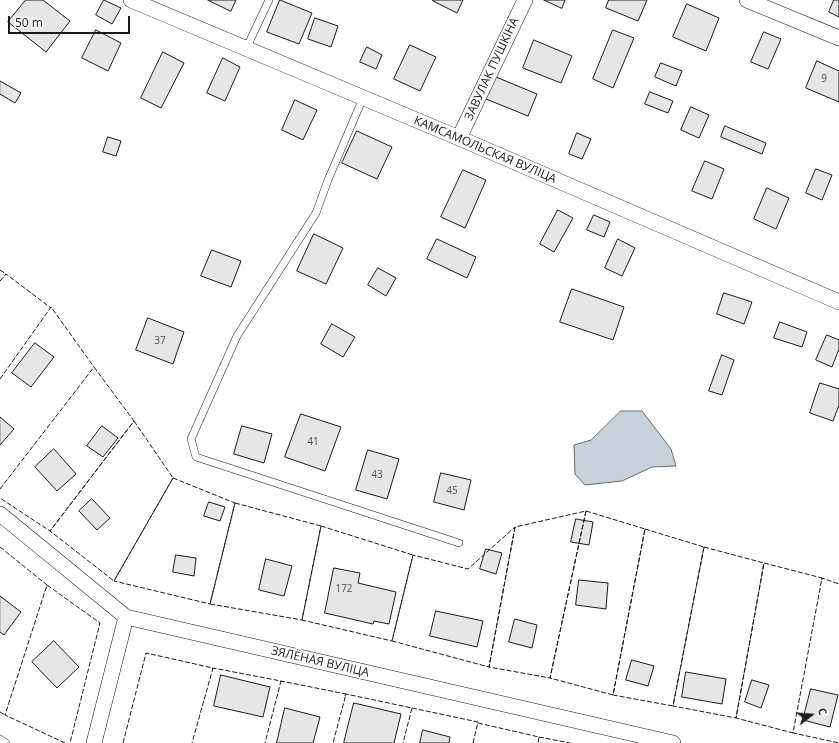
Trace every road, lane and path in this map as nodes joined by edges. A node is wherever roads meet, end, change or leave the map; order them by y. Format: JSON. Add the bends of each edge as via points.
{"nodes":[{"id":1,"x":131,"y":0,"type":"edge"},
{"id":2,"x":269,"y":0,"type":"edge"},
{"id":3,"x":525,"y":0,"type":"edge"},
{"id":4,"x":747,"y":0,"type":"edge"},
{"id":5,"x":839,"y":38,"type":"edge"},
{"id":6,"x":246,"y":49,"type":"junction"},
{"id":7,"x":363,"y":98,"type":"junction"},
{"id":8,"x":459,"y":138,"type":"junction"},
{"id":9,"x":839,"y":302,"type":"edge"},
{"id":10,"x":0,"y":514,"type":"edge"},
{"id":11,"x":459,"y":543,"type":"dead end"},
{"id":12,"x":126,"y":617,"type":"junction"},
{"id":13,"x":0,"y":739,"type":"edge"},
{"id":14,"x":6,"y":743,"type":"edge"},
{"id":15,"x":94,"y":743,"type":"edge"},
{"id":16,"x":673,"y":743,"type":"edge"}],
"edges":[{"from":1,"to":6,"type":"street","name":"КАМСАМОЛЬСКАЯ ВУЛІЦА"},
{"from":2,"to":6,"type":"lane"},
{"from":3,"to":8,"type":"street","name":"ЗАВУЛАК ПУШКІНА"},
{"from":4,"to":5,"type":"street"},
{"from":6,"to":7,"type":"street","name":"КАМСАМОЛЬСКАЯ ВУЛІЦА"},
{"from":7,"to":8,"type":"street","name":"КАМСАМОЛЬСКАЯ ВУЛІЦА"},
{"from":7,"to":11,"type":"lane","via":[[316,213],[237,336],[191,439],[196,457]]},
{"from":8,"to":9,"type":"street","name":"КАМСАМОЛЬСКАЯ ВУЛІЦА"},
{"from":10,"to":12,"type":"street","name":"ЗЯЛЁНАЯ ВУЛІЦА"},
{"from":12,"to":15,"type":"street"},
{"from":12,"to":16,"type":"street","name":"ЗЯЛЁНАЯ ВУЛІЦА"},
{"from":13,"to":14,"type":"lane"}]}
